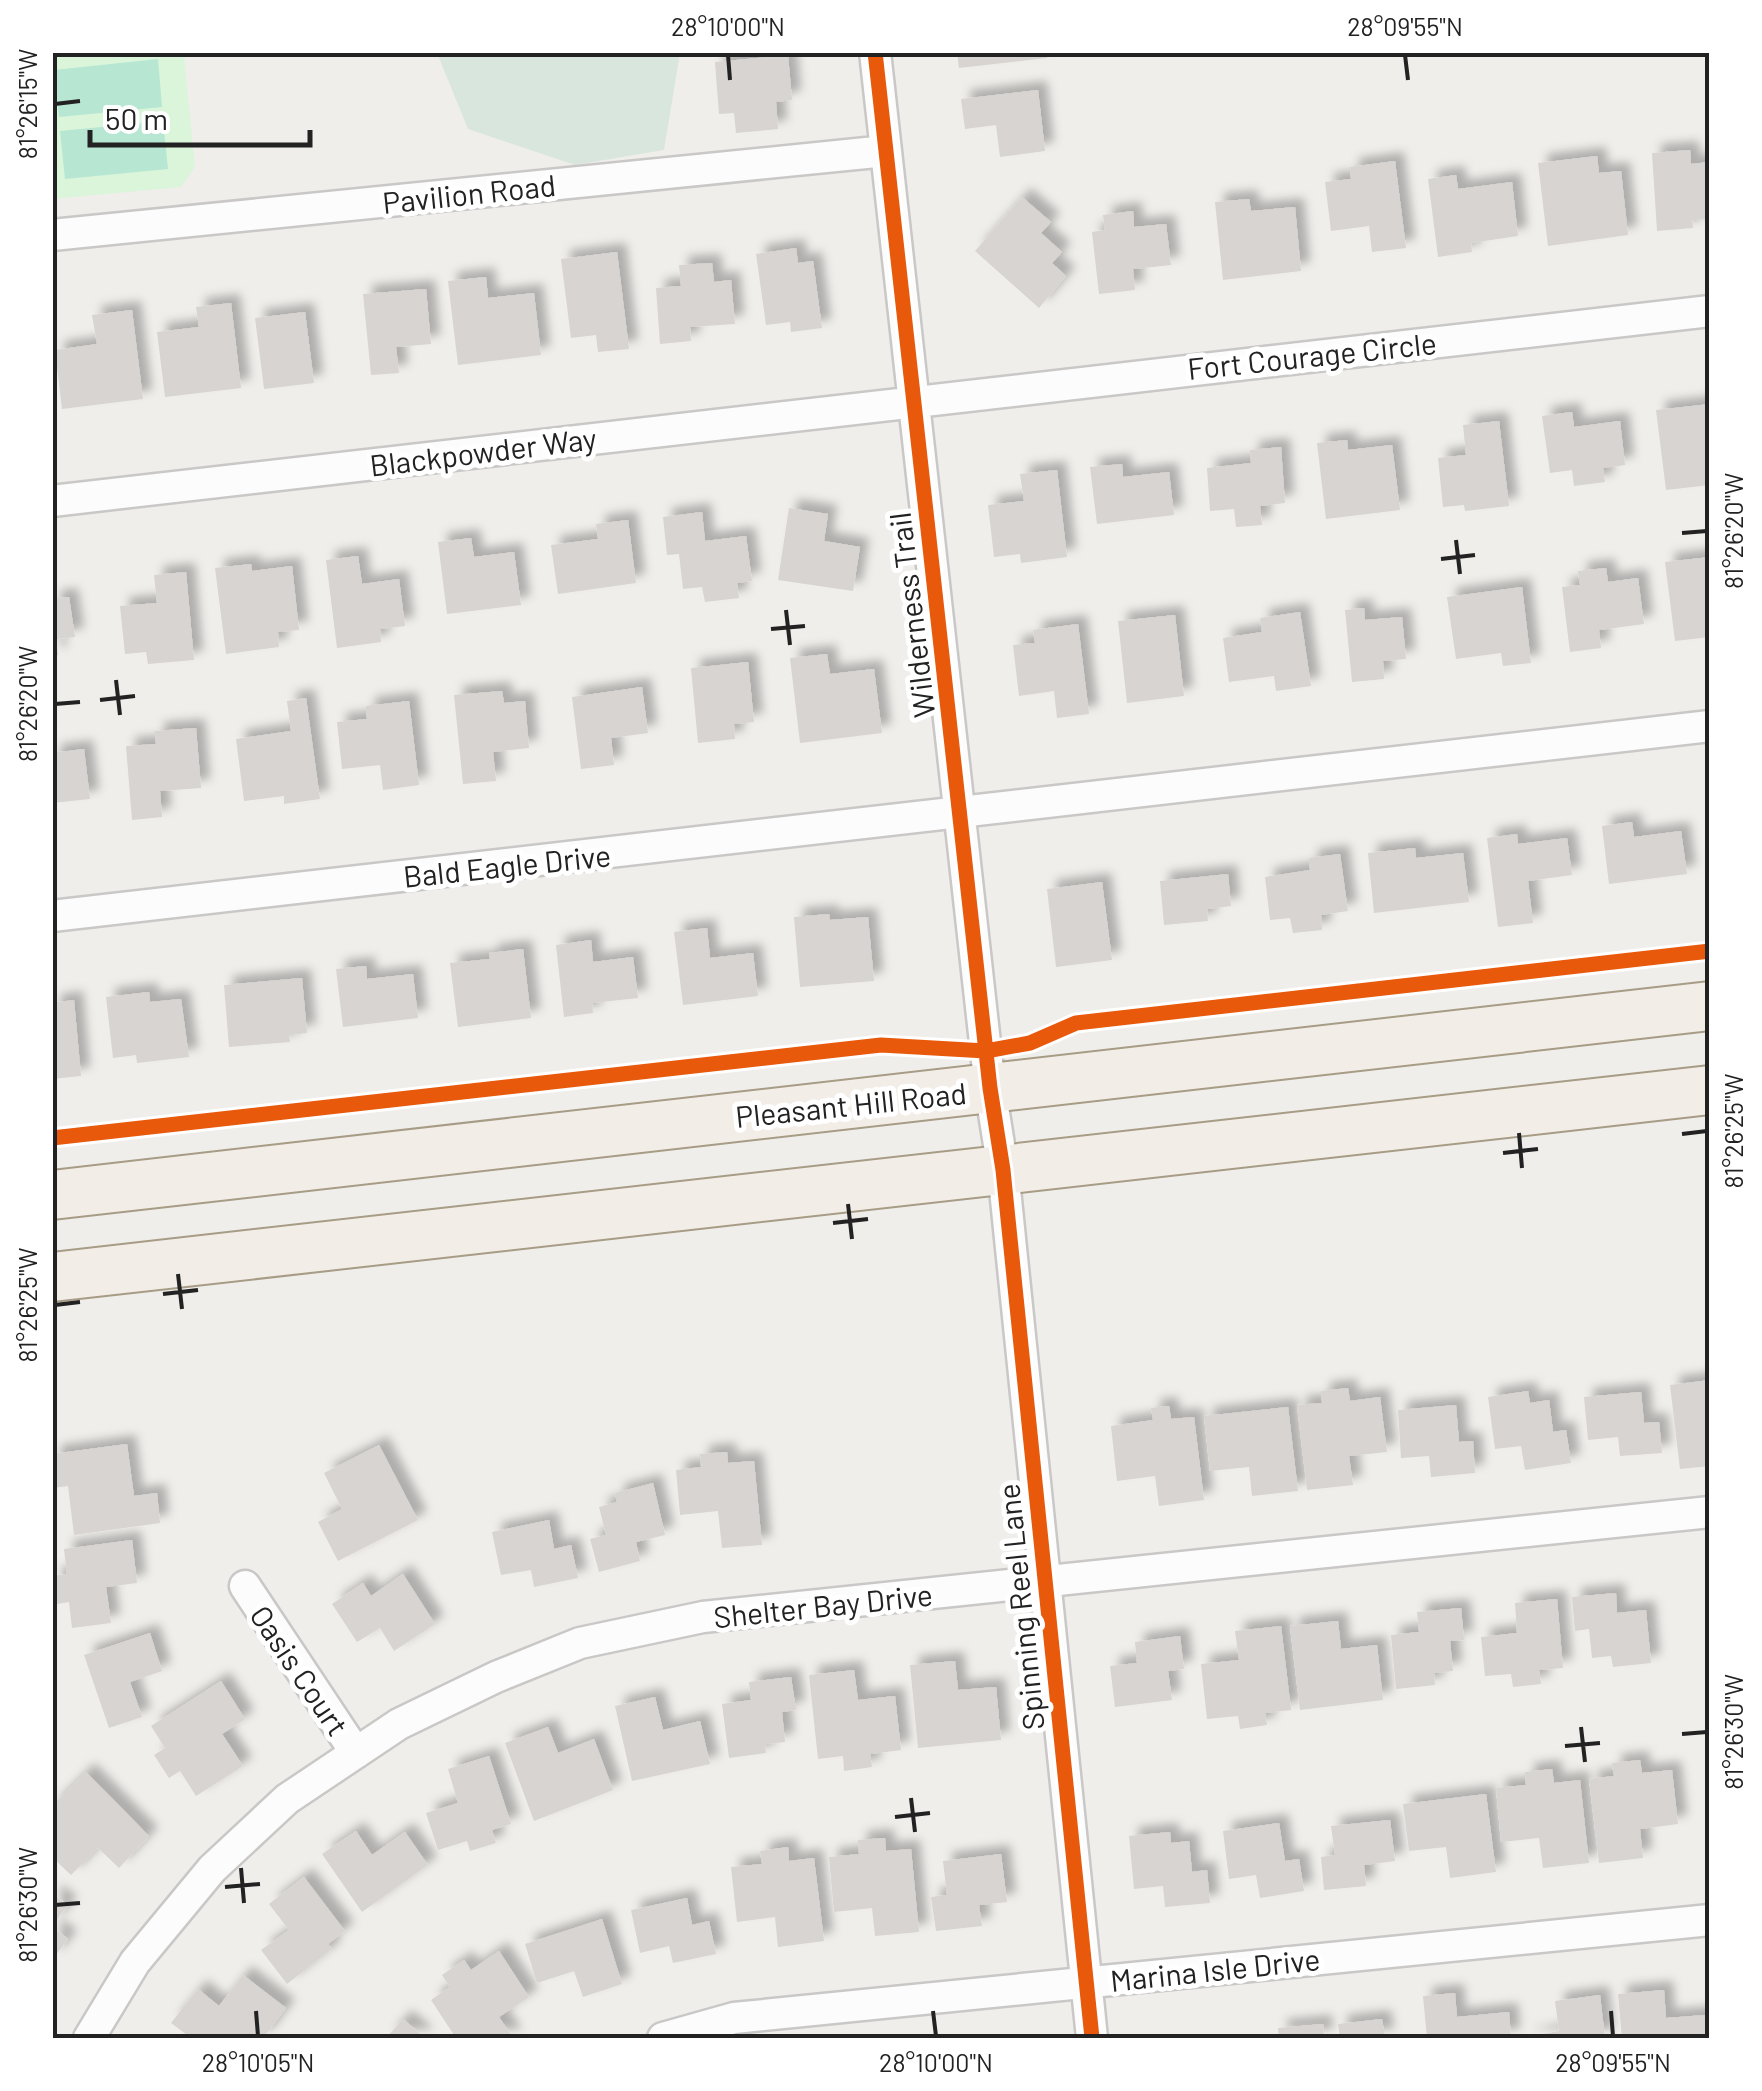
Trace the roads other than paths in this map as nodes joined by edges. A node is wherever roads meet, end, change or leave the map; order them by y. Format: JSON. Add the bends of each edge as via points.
{"nodes":[{"id":1,"x":875,"y":52,"type":"edge"},
{"id":2,"x":886,"y":151,"type":"junction"},
{"id":3,"x":52,"y":235,"type":"edge"},
{"id":4,"x":1710,"y":311,"type":"edge"},
{"id":5,"x":914,"y":401,"type":"junction"},
{"id":6,"x":52,"y":501,"type":"edge"},
{"id":7,"x":1710,"y":726,"type":"edge"},
{"id":8,"x":962,"y":814,"type":"junction"},
{"id":9,"x":52,"y":916,"type":"edge"},
{"id":10,"x":1710,"y":1006,"type":"edge"},
{"id":11,"x":990,"y":1088,"type":"junction"},
{"id":12,"x":1710,"y":1090,"type":"edge"},
{"id":13,"x":1003,"y":1170,"type":"junction"},
{"id":14,"x":52,"y":1195,"type":"edge"},
{"id":15,"x":52,"y":1277,"type":"edge"},
{"id":16,"x":1709,"y":1520,"type":"edge"},
{"id":17,"x":1046,"y":1580,"type":"junction"},
{"id":18,"x":245,"y":1586,"type":"dead end"},
{"id":19,"x":356,"y":1753,"type":"junction"},
{"id":20,"x":1710,"y":1920,"type":"edge"},
{"id":21,"x":1086,"y":1982,"type":"junction"},
{"id":22,"x":89,"y":2038,"type":"edge"},
{"id":23,"x":663,"y":2038,"type":"edge"},
{"id":24,"x":1092,"y":2038,"type":"edge"}],
"edges":[{"from":1,"to":2,"type":"street","name":"Wilderness Trail"},
{"from":2,"to":3,"type":"street","name":"Pavilion Road"},
{"from":2,"to":5,"type":"street","name":"Wilderness Trail"},
{"from":4,"to":5,"type":"street","name":"Fort Courage Circle"},
{"from":5,"to":6,"type":"street","name":"Blackpowder Way"},
{"from":5,"to":8,"type":"street","name":"Wilderness Trail"},
{"from":7,"to":8,"type":"street"},
{"from":8,"to":9,"type":"street","name":"Bald Eagle Drive"},
{"from":8,"to":11,"type":"street","name":"Wilderness Trail"},
{"from":10,"to":11,"type":"main road","name":"Pleasant Hill Road"},
{"from":11,"to":13,"type":"street","name":"Wilderness Trail"},
{"from":11,"to":14,"type":"main road","name":"Pleasant Hill Road"},
{"from":12,"to":13,"type":"main road"},
{"from":13,"to":15,"type":"main road"},
{"from":13,"to":17,"type":"street","name":"Spinning Reel Lane"},
{"from":16,"to":17,"type":"street","name":"Shelter Bay Drive"},
{"from":17,"to":19,"type":"street","name":"Shelter Bay Drive","via":[[703,1617],[580,1643],[399,1724]]},
{"from":17,"to":21,"type":"street","name":"Spinning Reel Lane"},
{"from":18,"to":19,"type":"street","name":"Oasis Court"},
{"from":19,"to":22,"type":"street","name":"Shelter Bay Drive","via":[[287,1799],[212,1869],[135,1962]]},
{"from":20,"to":21,"type":"street","name":"Marina Isle Drive"},
{"from":21,"to":23,"type":"street","name":"Marina Isle Drive","via":[[734,2018]]},
{"from":21,"to":24,"type":"street","name":"Spinning Reel Lane"}]}
